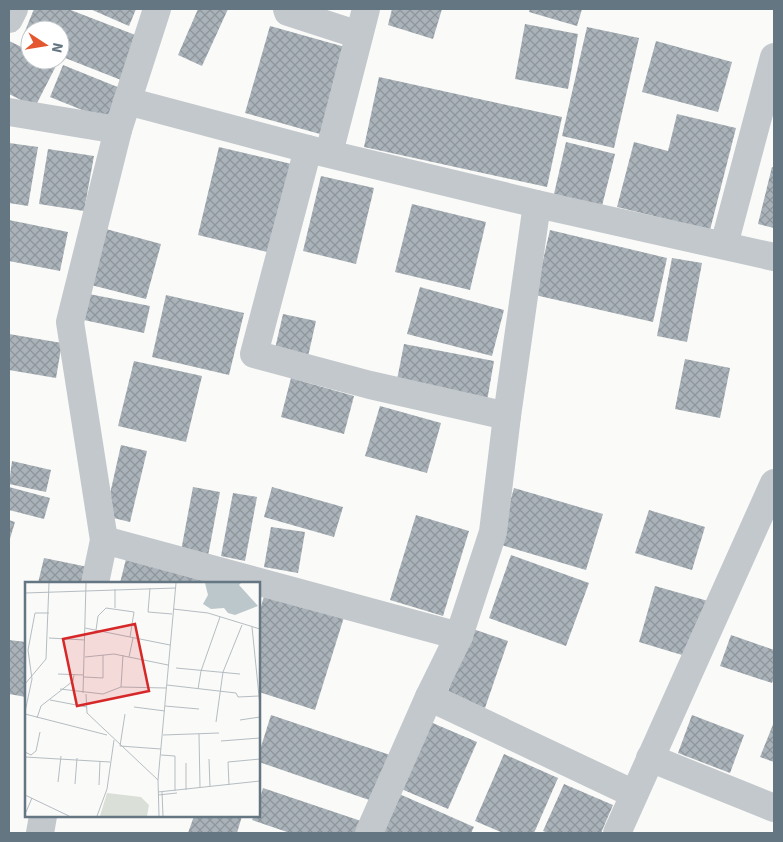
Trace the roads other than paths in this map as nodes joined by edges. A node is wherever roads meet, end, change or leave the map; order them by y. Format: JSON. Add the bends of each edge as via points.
{"nodes":[{"id":1,"x":14,"y":9,"type":"edge"},
{"id":2,"x":157,"y":9,"type":"edge"},
{"id":3,"x":287,"y":9,"type":"edge"},
{"id":4,"x":366,"y":9,"type":"edge"},
{"id":5,"x":9,"y":19,"type":"edge"},
{"id":6,"x":359,"y":36,"type":"junction"},
{"id":7,"x":774,"y":57,"type":"edge"},
{"id":8,"x":127,"y":101,"type":"junction"},
{"id":9,"x":9,"y":112,"type":"edge"},
{"id":10,"x":118,"y":130,"type":"junction"},
{"id":11,"x":318,"y":151,"type":"junction"},
{"id":12,"x":537,"y":204,"type":"junction"},
{"id":13,"x":724,"y":245,"type":"junction"},
{"id":14,"x":774,"y":257,"type":"edge"},
{"id":15,"x":507,"y":416,"type":"junction"},
{"id":16,"x":774,"y":483,"type":"edge"},
{"id":17,"x":104,"y":540,"type":"junction"},
{"id":18,"x":94,"y":582,"type":"edge"},
{"id":19,"x":259,"y":582,"type":"edge"},
{"id":20,"x":260,"y":582,"type":"edge"},
{"id":21,"x":459,"y":636,"type":"junction"},
{"id":22,"x":429,"y":697,"type":"junction"},
{"id":23,"x":650,"y":758,"type":"junction"},
{"id":24,"x":634,"y":794,"type":"junction"},
{"id":25,"x":774,"y":808,"type":"edge"},
{"id":26,"x":44,"y":817,"type":"edge"},
{"id":27,"x":40,"y":833,"type":"edge"},
{"id":28,"x":369,"y":833,"type":"edge"},
{"id":29,"x":617,"y":833,"type":"edge"}],
"edges":[{"from":1,"to":5,"type":"street"},
{"from":2,"to":8,"type":"street"},
{"from":3,"to":6,"type":"street"},
{"from":4,"to":6,"type":"street"},
{"from":6,"to":11,"type":"street"},
{"from":7,"to":13,"type":"street"},
{"from":8,"to":10,"type":"street"},
{"from":8,"to":11,"type":"street"},
{"from":9,"to":10,"type":"street"},
{"from":10,"to":17,"type":"street","via":[[70,322]]},
{"from":11,"to":12,"type":"street"},
{"from":11,"to":15,"type":"street","via":[[254,354]]},
{"from":12,"to":13,"type":"street"},
{"from":12,"to":15,"type":"street"},
{"from":13,"to":14,"type":"street"},
{"from":15,"to":21,"type":"street","via":[[493,532]]},
{"from":16,"to":23,"type":"street"},
{"from":17,"to":18,"type":"street"},
{"from":17,"to":19,"type":"street"},
{"from":20,"to":21,"type":"street"},
{"from":21,"to":22,"type":"street"},
{"from":22,"to":24,"type":"street"},
{"from":22,"to":28,"type":"street"},
{"from":23,"to":24,"type":"street"},
{"from":23,"to":25,"type":"street"},
{"from":24,"to":29,"type":"street"},
{"from":26,"to":27,"type":"street"}]}
